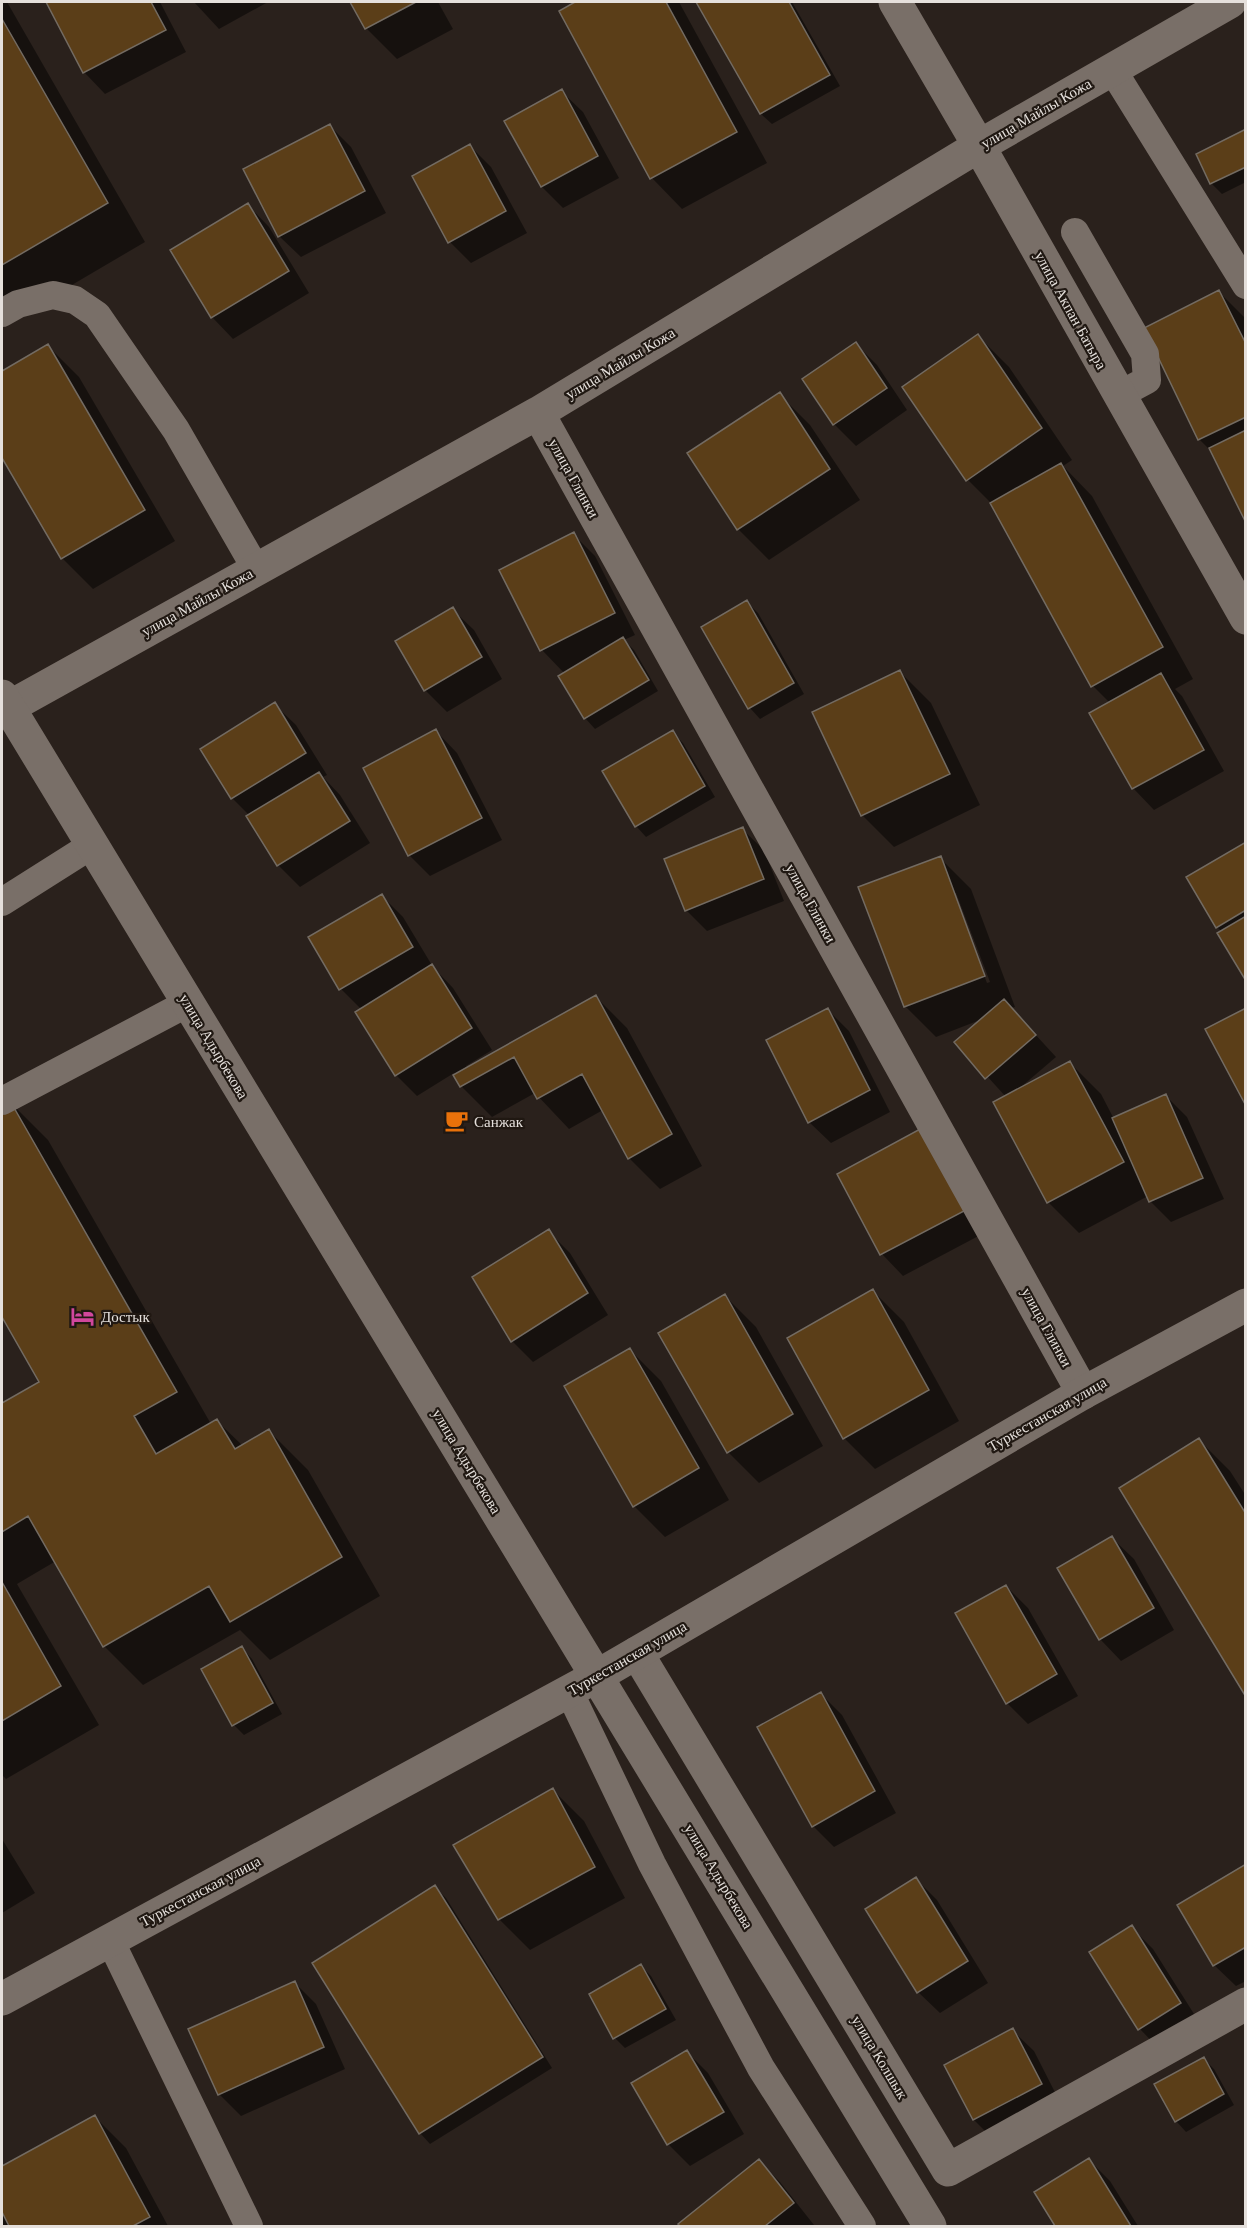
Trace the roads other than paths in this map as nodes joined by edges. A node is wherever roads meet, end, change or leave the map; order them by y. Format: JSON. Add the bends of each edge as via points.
{"nodes":[{"id":1,"x":895,"y":2,"type":"edge"},
{"id":2,"x":1230,"y":2,"type":"edge"},
{"id":3,"x":1112,"y":69,"type":"junction"},
{"id":4,"x":979,"y":146,"type":"junction"},
{"id":5,"x":1075,"y":232,"type":"dead end"},
{"id":6,"x":1245,"y":285,"type":"edge"},
{"id":7,"x":2,"y":313,"type":"edge"},
{"id":8,"x":1119,"y":395,"type":"junction"},
{"id":9,"x":538,"y":413,"type":"junction"},
{"id":10,"x":256,"y":569,"type":"junction"},
{"id":11,"x":1245,"y":618,"type":"edge"},
{"id":12,"x":4,"y":705,"type":"edge"},
{"id":13,"x":92,"y":845,"type":"junction"},
{"id":14,"x":2,"y":902,"type":"edge"},
{"id":15,"x":188,"y":1004,"type":"junction"},
{"id":16,"x":2,"y":1101,"type":"edge"},
{"id":17,"x":1245,"y":1305,"type":"edge"},
{"id":18,"x":1083,"y":1393,"type":"junction"},
{"id":19,"x":638,"y":1653,"type":"junction"},
{"id":20,"x":583,"y":1683,"type":"junction"},
{"id":21,"x":110,"y":1940,"type":"junction"},
{"id":22,"x":2,"y":1999,"type":"edge"},
{"id":23,"x":1245,"y":2004,"type":"edge"},
{"id":24,"x":249,"y":2226,"type":"edge"},
{"id":25,"x":862,"y":2226,"type":"edge"},
{"id":26,"x":930,"y":2226,"type":"edge"}],
"edges":[{"from":1,"to":4,"type":"street","name":"улица Акпан Батыра"},
{"from":2,"to":3,"type":"street","name":"улица Майлы Кожа"},
{"from":3,"to":4,"type":"street","name":"улица Майлы Кожа"},
{"from":3,"to":6,"type":"lane"},
{"from":4,"to":8,"type":"street","name":"улица Акпан Батыра"},
{"from":4,"to":9,"type":"street","name":"улица Майлы Кожа"},
{"from":5,"to":8,"type":"lane","via":[[1145,354],[1147,380]]},
{"from":7,"to":10,"type":"lane","via":[[18,304],[53,295],[75,300],[97,315],[176,430]]},
{"from":8,"to":11,"type":"street","name":"улица Акпан Батыра"},
{"from":9,"to":10,"type":"street","name":"улица Майлы Кожа"},
{"from":9,"to":18,"type":"street","name":"улица Глинки"},
{"from":10,"to":12,"type":"street","name":"улица Майлы Кожа"},
{"from":12,"to":13,"type":"street","name":"улица Адырбекова"},
{"from":13,"to":14,"type":"lane"},
{"from":13,"to":15,"type":"street","name":"улица Адырбекова"},
{"from":15,"to":16,"type":"lane"},
{"from":15,"to":20,"type":"street","name":"улица Адырбекова"},
{"from":17,"to":18,"type":"street","name":"Туркестанская улица"},
{"from":18,"to":19,"type":"street","name":"Туркестанская улица"},
{"from":19,"to":20,"type":"street","name":"Туркестанская улица"},
{"from":19,"to":23,"type":"street","name":"улица Колшык","via":[[948,2170]]},
{"from":20,"to":21,"type":"street","name":"Туркестанская улица"},
{"from":20,"to":25,"type":"lane","via":[[652,1864],[761,2068]]},
{"from":20,"to":26,"type":"street","name":"улица Адырбекова"},
{"from":21,"to":22,"type":"street","name":"Туркестанская улица"},
{"from":21,"to":24,"type":"lane"}]}
